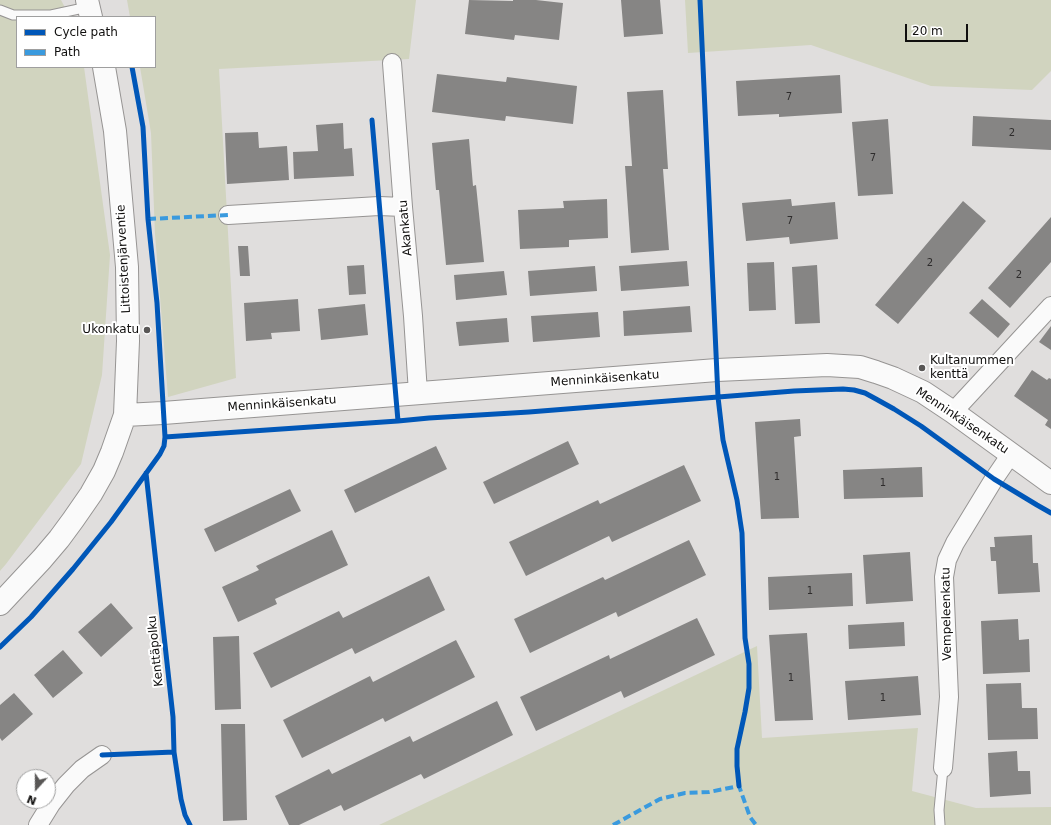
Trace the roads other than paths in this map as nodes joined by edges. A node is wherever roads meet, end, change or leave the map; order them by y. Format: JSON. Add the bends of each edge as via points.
{"nodes":[{"id":1,"x":89,"y":8,"type":"edge"},
{"id":2,"x":0,"y":10,"type":"edge"},
{"id":3,"x":392,"y":63,"type":"dead end"},
{"id":4,"x":104,"y":68,"type":"edge"},
{"id":5,"x":404,"y":206,"type":"junction"},
{"id":6,"x":228,"y":215,"type":"dead end"},
{"id":7,"x":1051,"y":306,"type":"edge"},
{"id":8,"x":418,"y":393,"type":"junction"},
{"id":9,"x":953,"y":412,"type":"junction"},
{"id":10,"x":125,"y":415,"type":"junction"},
{"id":11,"x":1011,"y":454,"type":"junction"},
{"id":12,"x":1051,"y":483,"type":"edge"},
{"id":13,"x":0,"y":604,"type":"edge"},
{"id":14,"x":102,"y":755,"type":"dead end"},
{"id":15,"x":943,"y":768,"type":"joint"},
{"id":16,"x":38,"y":825,"type":"edge"},
{"id":17,"x":940,"y":825,"type":"edge"}],
"edges":[{"from":1,"to":2,"type":"lane","via":[[51,16],[13,14]]},
{"from":3,"to":5,"type":"street","name":"Akankatu"},
{"from":4,"to":10,"type":"street","name":"Littoistenjärventie","via":[[114,131],[127,267]]},
{"from":5,"to":6,"type":"street"},
{"from":5,"to":8,"type":"street","name":"Akankatu"},
{"from":7,"to":9,"type":"street"},
{"from":8,"to":9,"type":"street","name":"Menninkäisenkatu","via":[[717,370],[827,365],[860,367],[893,378],[923,392]]},
{"from":8,"to":10,"type":"street","name":"Menninkäisenkatu"},
{"from":9,"to":11,"type":"street","name":"Menninkäisenkatu"},
{"from":10,"to":13,"type":"street","name":"Littoistenjärventie","via":[[104,471],[74,520]]},
{"from":11,"to":12,"type":"street","name":"Menninkäisenkatu"},
{"from":11,"to":15,"type":"street","name":"Vempeleenkatu","via":[[950,551],[946,564],[944,577],[949,697]]},
{"from":14,"to":16,"type":"street","via":[[82,769],[66,785]]},
{"from":15,"to":17,"type":"lane"}]}
